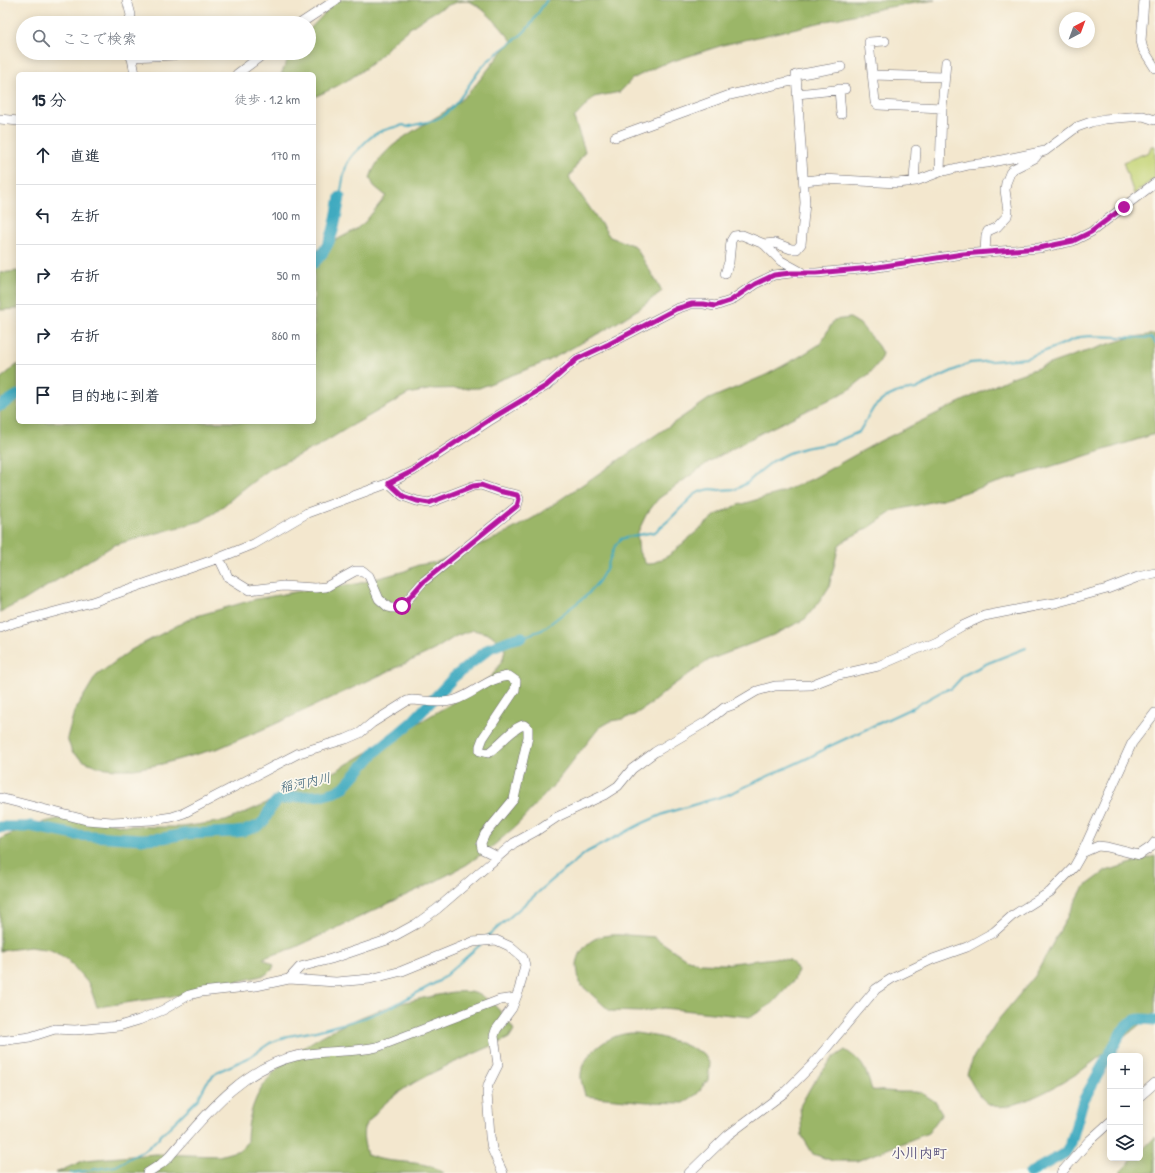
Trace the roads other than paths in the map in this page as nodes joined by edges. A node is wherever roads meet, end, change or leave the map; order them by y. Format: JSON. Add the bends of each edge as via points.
{"nodes":[{"id":1,"x":127,"y":0,"type":"edge"},
{"id":2,"x":336,"y":0,"type":"edge"},
{"id":3,"x":1144,"y":0,"type":"edge"},
{"id":4,"x":131,"y":16,"type":"edge"},
{"id":5,"x":312,"y":16,"type":"edge"},
{"id":6,"x":885,"y":41,"type":"dead end"},
{"id":7,"x":132,"y":60,"type":"edge"},
{"id":8,"x":256,"y":60,"type":"edge"},
{"id":9,"x":946,"y":62,"type":"dead end"},
{"id":10,"x":841,"y":67,"type":"dead end"},
{"id":11,"x":1155,"y":68,"type":"edge"},
{"id":12,"x":135,"y":72,"type":"edge"},
{"id":13,"x":240,"y":72,"type":"edge"},
{"id":14,"x":872,"y":75,"type":"junction"},
{"id":15,"x":944,"y":77,"type":"junction"},
{"id":16,"x":796,"y":80,"type":"junction"},
{"id":17,"x":797,"y":94,"type":"junction"},
{"id":18,"x":942,"y":108,"type":"junction"},
{"id":19,"x":841,"y":114,"type":"dead end"},
{"id":20,"x":0,"y":119,"type":"edge"},
{"id":21,"x":1155,"y":120,"type":"edge"},
{"id":22,"x":16,"y":121,"type":"edge"},
{"id":23,"x":616,"y":137,"type":"dead end"},
{"id":24,"x":916,"y":150,"type":"dead end"},
{"id":25,"x":1038,"y":153,"type":"junction"},
{"id":26,"x":940,"y":172,"type":"junction"},
{"id":27,"x":804,"y":181,"type":"junction"},
{"id":28,"x":914,"y":181,"type":"junction"},
{"id":29,"x":1155,"y":183,"type":"edge"},
{"id":30,"x":764,"y":244,"type":"junction"},
{"id":31,"x":985,"y":252,"type":"junction"},
{"id":32,"x":804,"y":273,"type":"junction"},
{"id":33,"x":725,"y":274,"type":"dead end"},
{"id":34,"x":389,"y":483,"type":"junction"},
{"id":35,"x":219,"y":558,"type":"junction"},
{"id":36,"x":1155,"y":573,"type":"edge"},
{"id":37,"x":0,"y":628,"type":"edge"},
{"id":38,"x":1155,"y":713,"type":"edge"},
{"id":39,"x":0,"y":798,"type":"edge"},
{"id":40,"x":1155,"y":842,"type":"edge"},
{"id":41,"x":1082,"y":853,"type":"junction"},
{"id":42,"x":498,"y":857,"type":"junction"},
{"id":43,"x":289,"y":979,"type":"junction"},
{"id":44,"x":516,"y":998,"type":"junction"},
{"id":45,"x":0,"y":1041,"type":"edge"},
{"id":46,"x":1155,"y":1083,"type":"edge"},
{"id":47,"x":1143,"y":1093,"type":"edge"},
{"id":48,"x":1107,"y":1125,"type":"edge"},
{"id":49,"x":147,"y":1173,"type":"edge"},
{"id":50,"x":503,"y":1173,"type":"edge"},
{"id":51,"x":689,"y":1173,"type":"edge"},
{"id":52,"x":1061,"y":1173,"type":"edge"}],
"edges":[{"from":1,"to":4,"type":"street"},
{"from":2,"to":5,"type":"street"},
{"from":3,"to":11,"type":"street","via":[[1141,41]]},
{"from":6,"to":14,"type":"street","via":[[869,42]]},
{"from":7,"to":12,"type":"street"},
{"from":8,"to":13,"type":"street"},
{"from":9,"to":15,"type":"street"},
{"from":10,"to":16,"type":"street","via":[[796,75]]},
{"from":14,"to":15,"type":"street"},
{"from":14,"to":18,"type":"street","via":[[875,102],[878,105]]},
{"from":15,"to":18,"type":"street"},
{"from":16,"to":17,"type":"street"},
{"from":16,"to":23,"type":"street","via":[[730,95]]},
{"from":17,"to":19,"type":"street","via":[[842,89]]},
{"from":17,"to":27,"type":"street"},
{"from":18,"to":26,"type":"street"},
{"from":20,"to":22,"type":"street"},
{"from":21,"to":25,"type":"street","via":[[1143,116],[1091,122],[1077,127],[1045,152]]},
{"from":24,"to":28,"type":"street"},
{"from":25,"to":26,"type":"street"},
{"from":25,"to":31,"type":"street","via":[[1035,158],[1010,173],[1005,190],[1007,216],[997,227],[988,231]]},
{"from":26,"to":28,"type":"street"},
{"from":27,"to":28,"type":"street","via":[[823,179],[897,184]]},
{"from":27,"to":30,"type":"street","via":[[805,203],[801,244],[797,248]]},
{"from":29,"to":31,"type":"street","via":[[1091,232],[1073,241],[1039,248]]},
{"from":30,"to":32,"type":"street","via":[[781,261]]},
{"from":30,"to":33,"type":"street","via":[[742,235],[734,236]]},
{"from":31,"to":32,"type":"street","via":[[871,268]]},
{"from":32,"to":34,"type":"street","via":[[774,275],[730,301],[715,306],[692,304],[676,309],[577,359],[546,386],[489,420],[413,471]]},
{"from":34,"to":35,"type":"street","via":[[307,513],[254,544]]},
{"from":34,"to":35,"type":"street","via":[[403,496],[429,503],[481,485],[517,495],[519,499],[517,506],[423,582],[402,606],[397,608],[388,607],[379,599],[369,576],[363,571],[355,571],[326,587],[283,586],[249,590],[228,577]]},
{"from":35,"to":37,"type":"street","via":[[92,602]]},
{"from":36,"to":42,"type":"street","via":[[1055,604],[984,616],[936,641],[878,666],[834,676],[811,685],[775,686],[757,692],[724,708],[706,722],[655,752],[632,769],[618,786],[604,795],[557,817],[514,843]]},
{"from":38,"to":41,"type":"street","via":[[1132,743]]},
{"from":39,"to":42,"type":"street","via":[[86,820],[120,822],[172,817],[299,753],[360,733],[407,701],[441,703],[455,700],[504,676],[509,676],[516,681],[515,690],[480,746],[480,751],[488,753],[518,726],[524,725],[528,728],[514,799],[485,834],[481,843],[482,849]]},
{"from":40,"to":41,"type":"street","via":[[1139,855],[1107,846],[1098,846]]},
{"from":41,"to":51,"type":"street","via":[[1074,866],[1050,892],[1012,916],[994,932],[967,947],[933,959],[891,979],[876,989],[784,1094],[728,1136]]},
{"from":42,"to":43,"type":"street","via":[[437,910],[416,924],[387,940],[300,967]]},
{"from":43,"to":44,"type":"street","via":[[336,982],[370,979],[402,971],[473,942],[496,940],[509,946],[523,958],[525,965]]},
{"from":43,"to":45,"type":"street","via":[[190,995],[139,1020],[119,1026],[75,1030],[55,1028],[30,1037]]},
{"from":44,"to":49,"type":"street","via":[[500,1000],[377,1047],[296,1056],[268,1066],[242,1082],[169,1157]]},
{"from":44,"to":50,"type":"street","via":[[494,1036],[498,1065],[486,1092],[492,1149]]},
{"from":46,"to":47,"type":"street"},
{"from":48,"to":52,"type":"street"}]}
